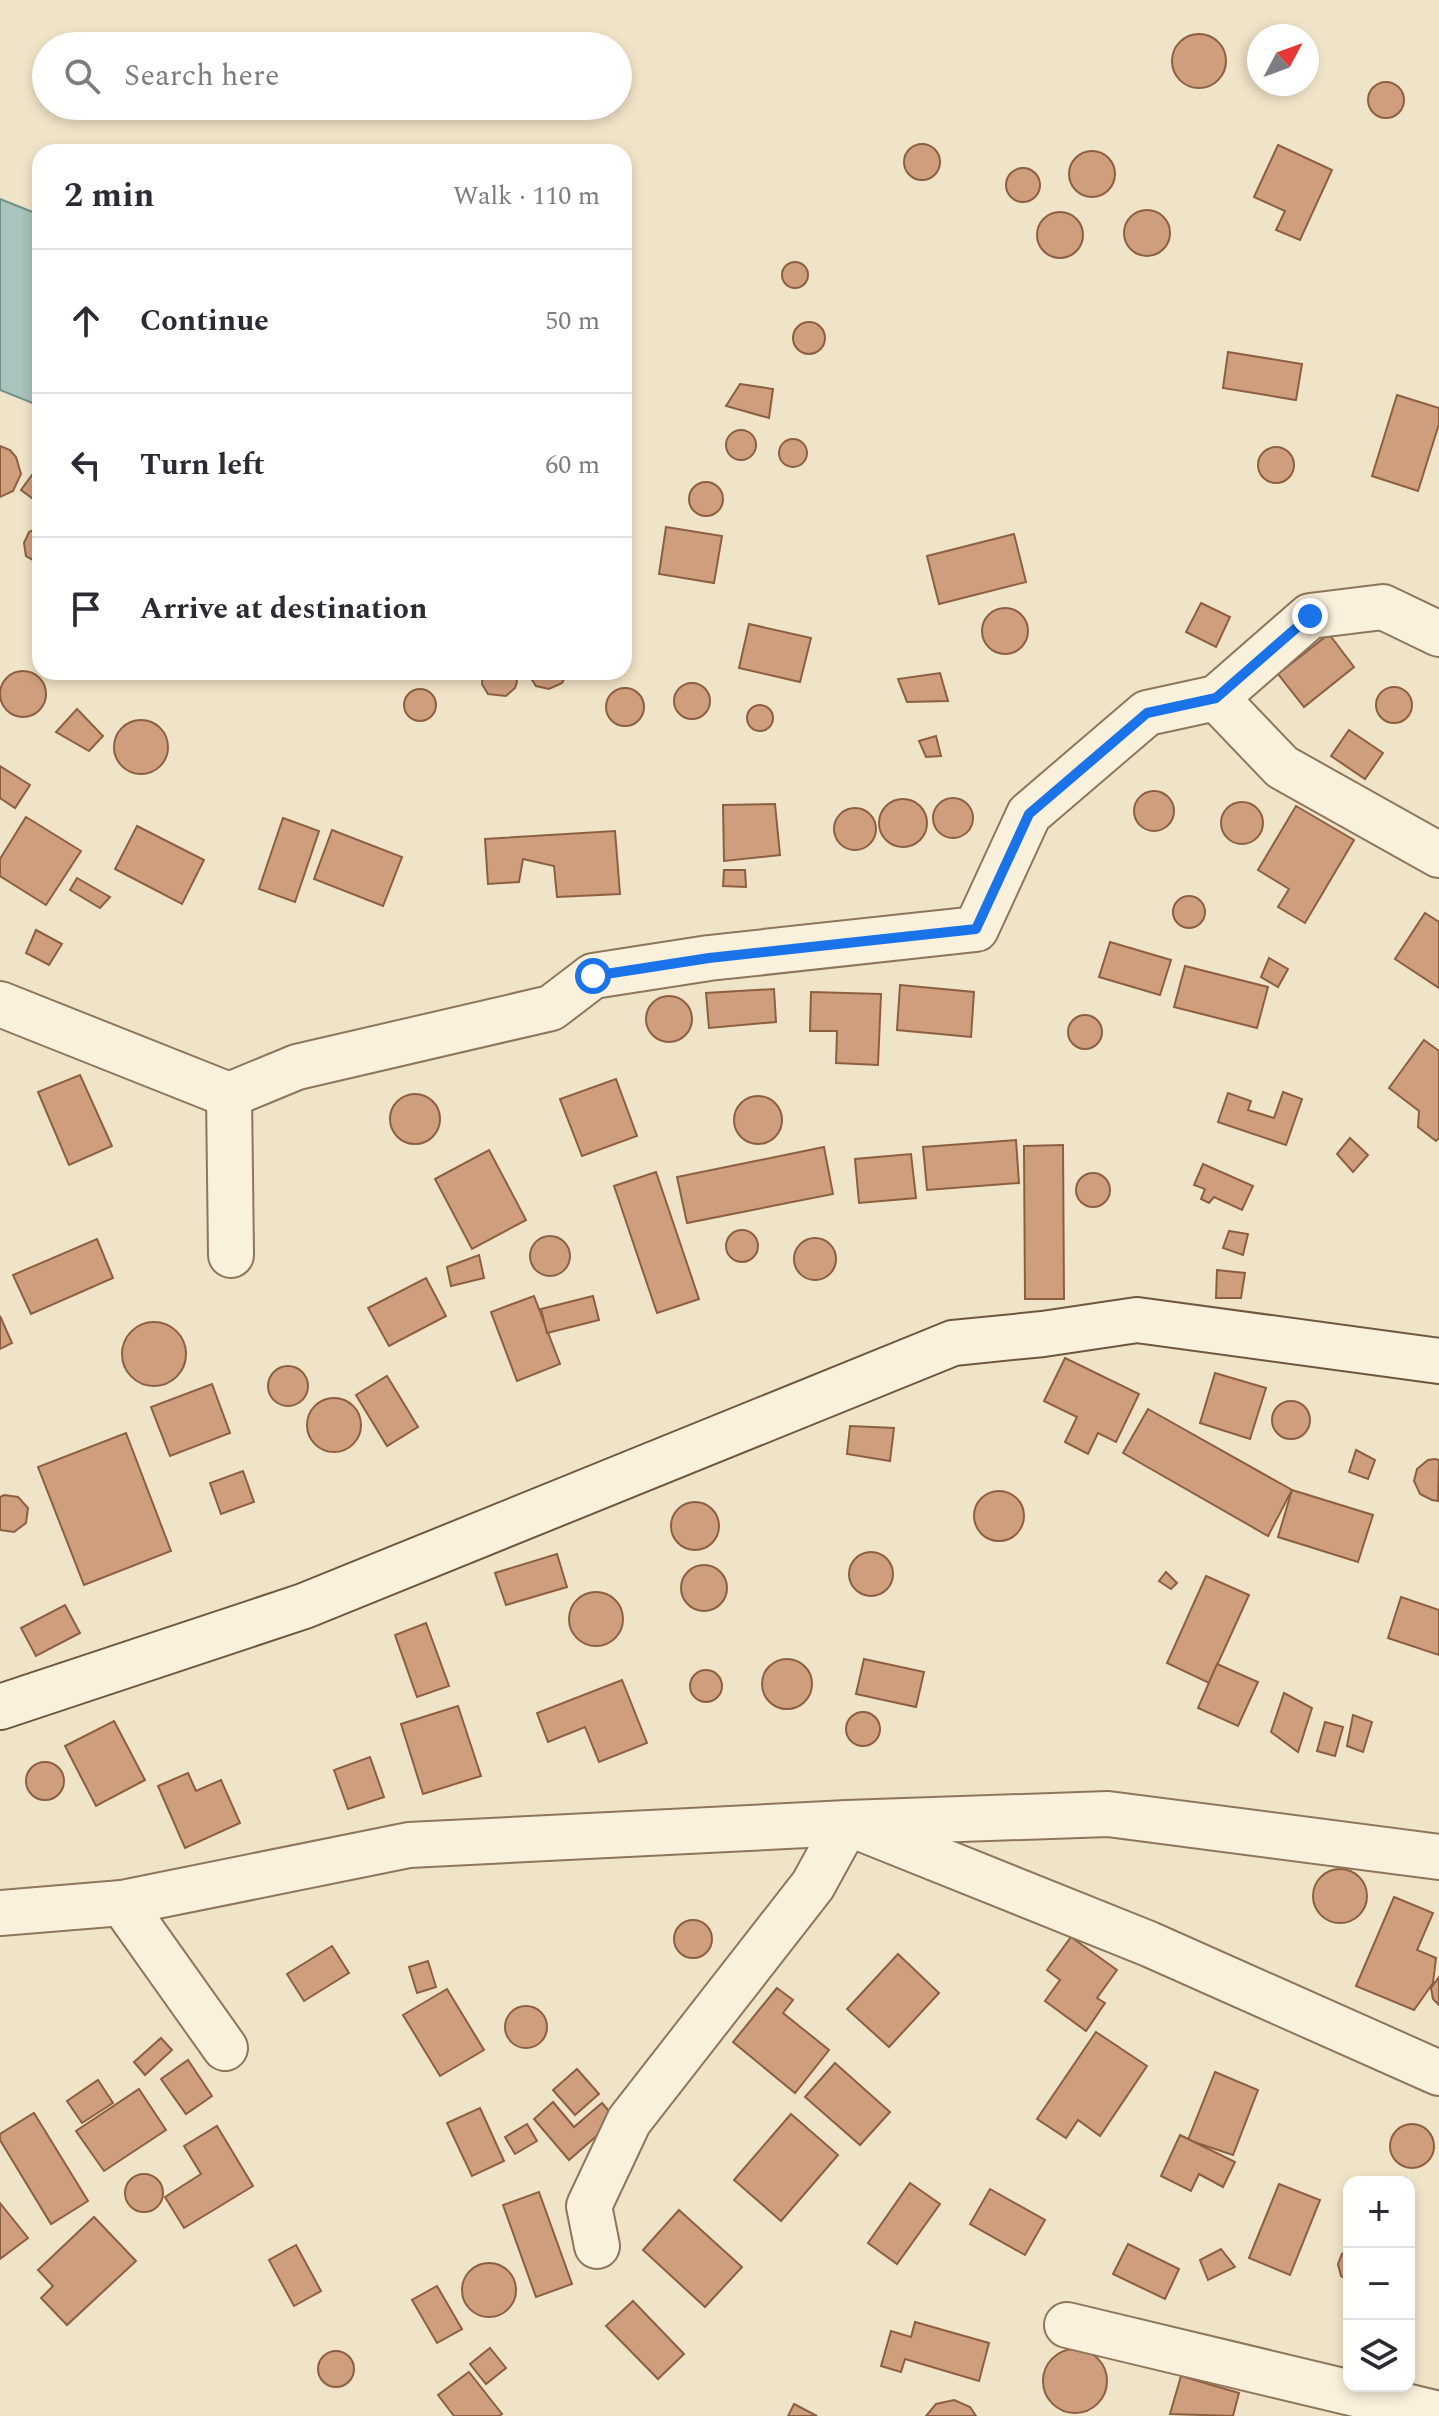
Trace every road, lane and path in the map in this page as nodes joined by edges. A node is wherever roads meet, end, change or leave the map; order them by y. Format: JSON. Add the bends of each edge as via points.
{"nodes":[{"id":1,"x":1439,"y":634,"type":"edge"},
{"id":2,"x":1216,"y":698,"type":"junction"},
{"id":3,"x":1439,"y":855,"type":"edge"},
{"id":4,"x":0,"y":1004,"type":"edge"},
{"id":5,"x":229,"y":1095,"type":"junction"},
{"id":6,"x":231,"y":1255,"type":"dead end"},
{"id":7,"x":1439,"y":1361,"type":"edge"},
{"id":8,"x":0,"y":1707,"type":"edge"},
{"id":9,"x":847,"y":1823,"type":"junction"},
{"id":10,"x":1439,"y":1857,"type":"edge"},
{"id":11,"x":122,"y":1903,"type":"junction"},
{"id":12,"x":0,"y":1913,"type":"edge"},
{"id":13,"x":225,"y":2048,"type":"dead end"},
{"id":14,"x":1439,"y":2073,"type":"edge"},
{"id":15,"x":597,"y":2246,"type":"dead end"},
{"id":16,"x":1067,"y":2325,"type":"dead end"},
{"id":17,"x":1439,"y":2414,"type":"edge"}],
"edges":[{"from":1,"to":2,"type":"street","via":[[1383,607],[1310,616]]},
{"from":2,"to":3,"type":"street","via":[[1282,767]]},
{"from":2,"to":5,"type":"street","via":[[1147,713],[1029,814],[976,929],[593,976],[551,1008],[297,1067]]},
{"from":4,"to":5,"type":"street"},
{"from":5,"to":6,"type":"street"},
{"from":7,"to":8,"type":"street","via":[[1137,1320],[953,1343],[304,1606]]},
{"from":9,"to":10,"type":"street","via":[[1108,1814]]},
{"from":9,"to":11,"type":"street","via":[[409,1845]]},
{"from":9,"to":14,"type":"street","via":[[1149,1944]]},
{"from":9,"to":15,"type":"street","via":[[813,1885],[629,2121],[589,2206]]},
{"from":11,"to":12,"type":"street"},
{"from":11,"to":13,"type":"street"},
{"from":16,"to":17,"type":"street"}]}
